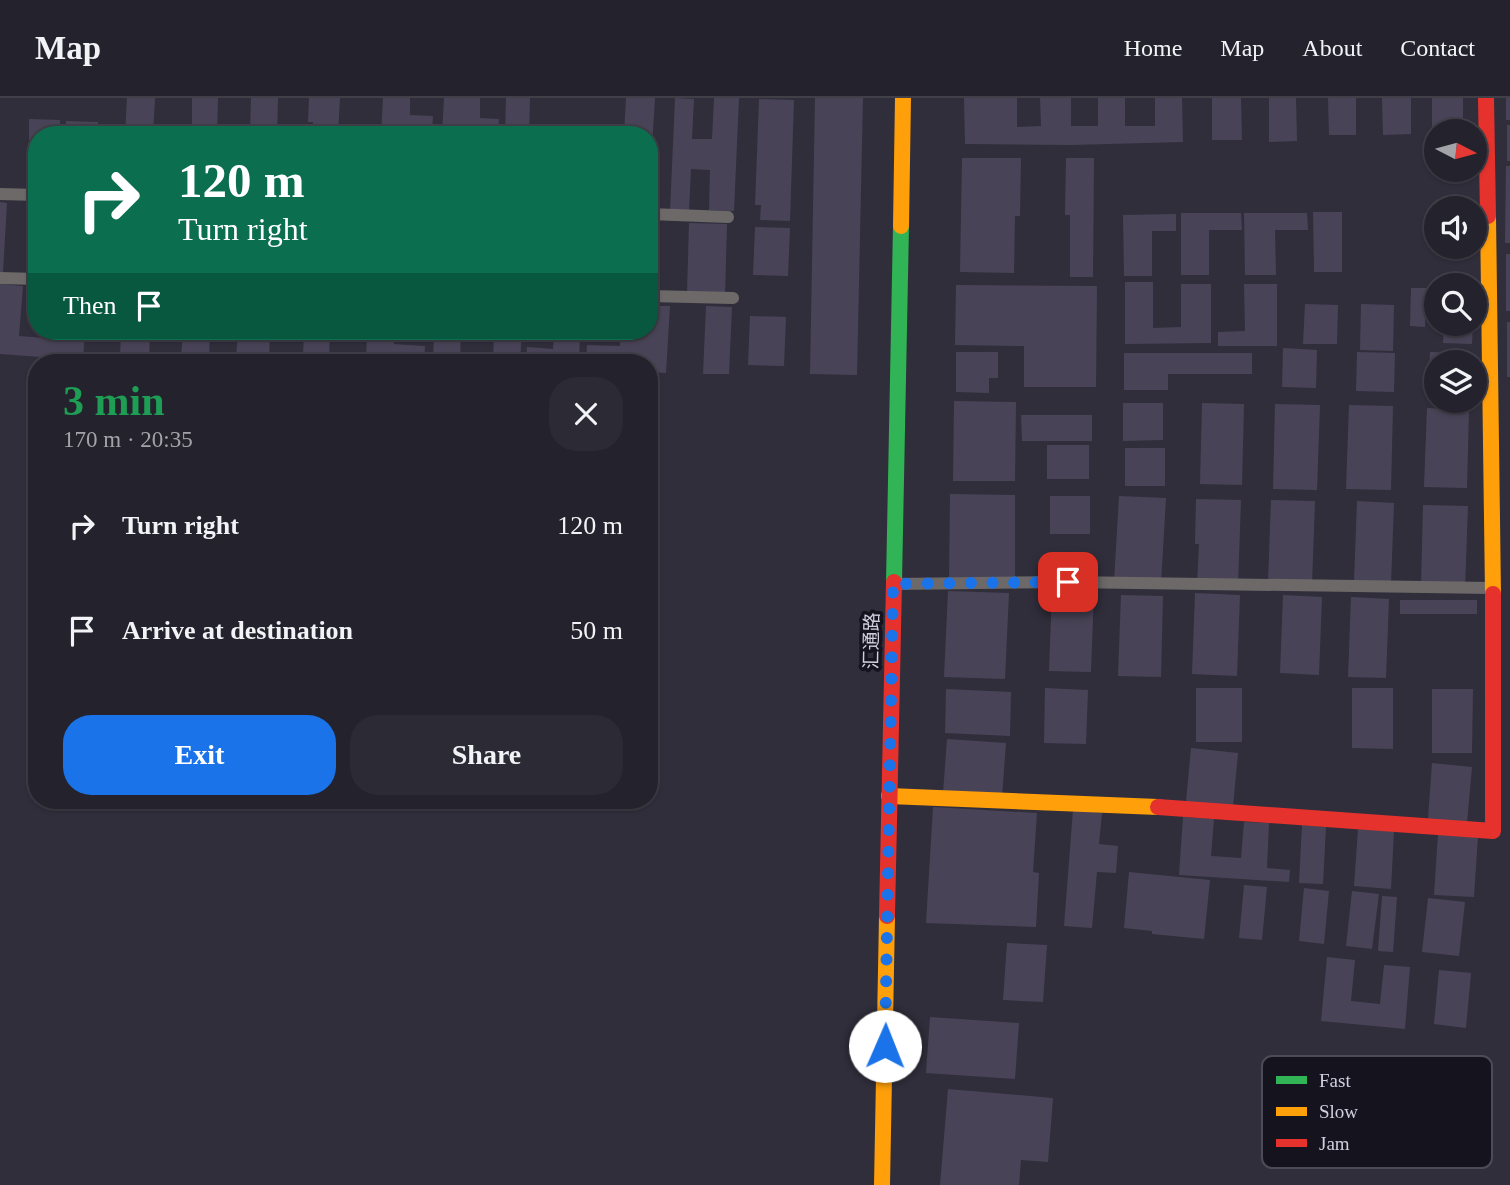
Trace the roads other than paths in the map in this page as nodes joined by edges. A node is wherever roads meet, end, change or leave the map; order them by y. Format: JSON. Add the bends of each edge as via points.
{"nodes":[{"id":1,"x":903,"y":98,"type":"edge"},
{"id":2,"x":1486,"y":98,"type":"edge"},
{"id":3,"x":0,"y":194,"type":"edge"},
{"id":4,"x":28,"y":195,"type":"edge"},
{"id":5,"x":658,"y":214,"type":"edge"},
{"id":6,"x":728,"y":217,"type":"dead end"},
{"id":7,"x":0,"y":278,"type":"edge"},
{"id":8,"x":28,"y":279,"type":"edge"},
{"id":9,"x":658,"y":296,"type":"edge"},
{"id":10,"x":733,"y":298,"type":"dead end"},
{"id":11,"x":893,"y":584,"type":"junction"},
{"id":12,"x":1493,"y":588,"type":"junction"},
{"id":13,"x":889,"y":796,"type":"junction"},
{"id":14,"x":882,"y":1185,"type":"edge"}],
"edges":[{"from":1,"to":11,"type":"street","name":"汇通路"},
{"from":2,"to":12,"type":"street","via":[[1497,517]]},
{"from":3,"to":4,"type":"lane"},
{"from":5,"to":6,"type":"lane"},
{"from":7,"to":8,"type":"lane"},
{"from":9,"to":10,"type":"lane"},
{"from":11,"to":12,"type":"lane"},
{"from":11,"to":13,"type":"street","name":"汇通路"},
{"from":12,"to":13,"type":"street","via":[[1493,831],[1196,809]]},
{"from":13,"to":14,"type":"street","name":"汇通路"}]}
